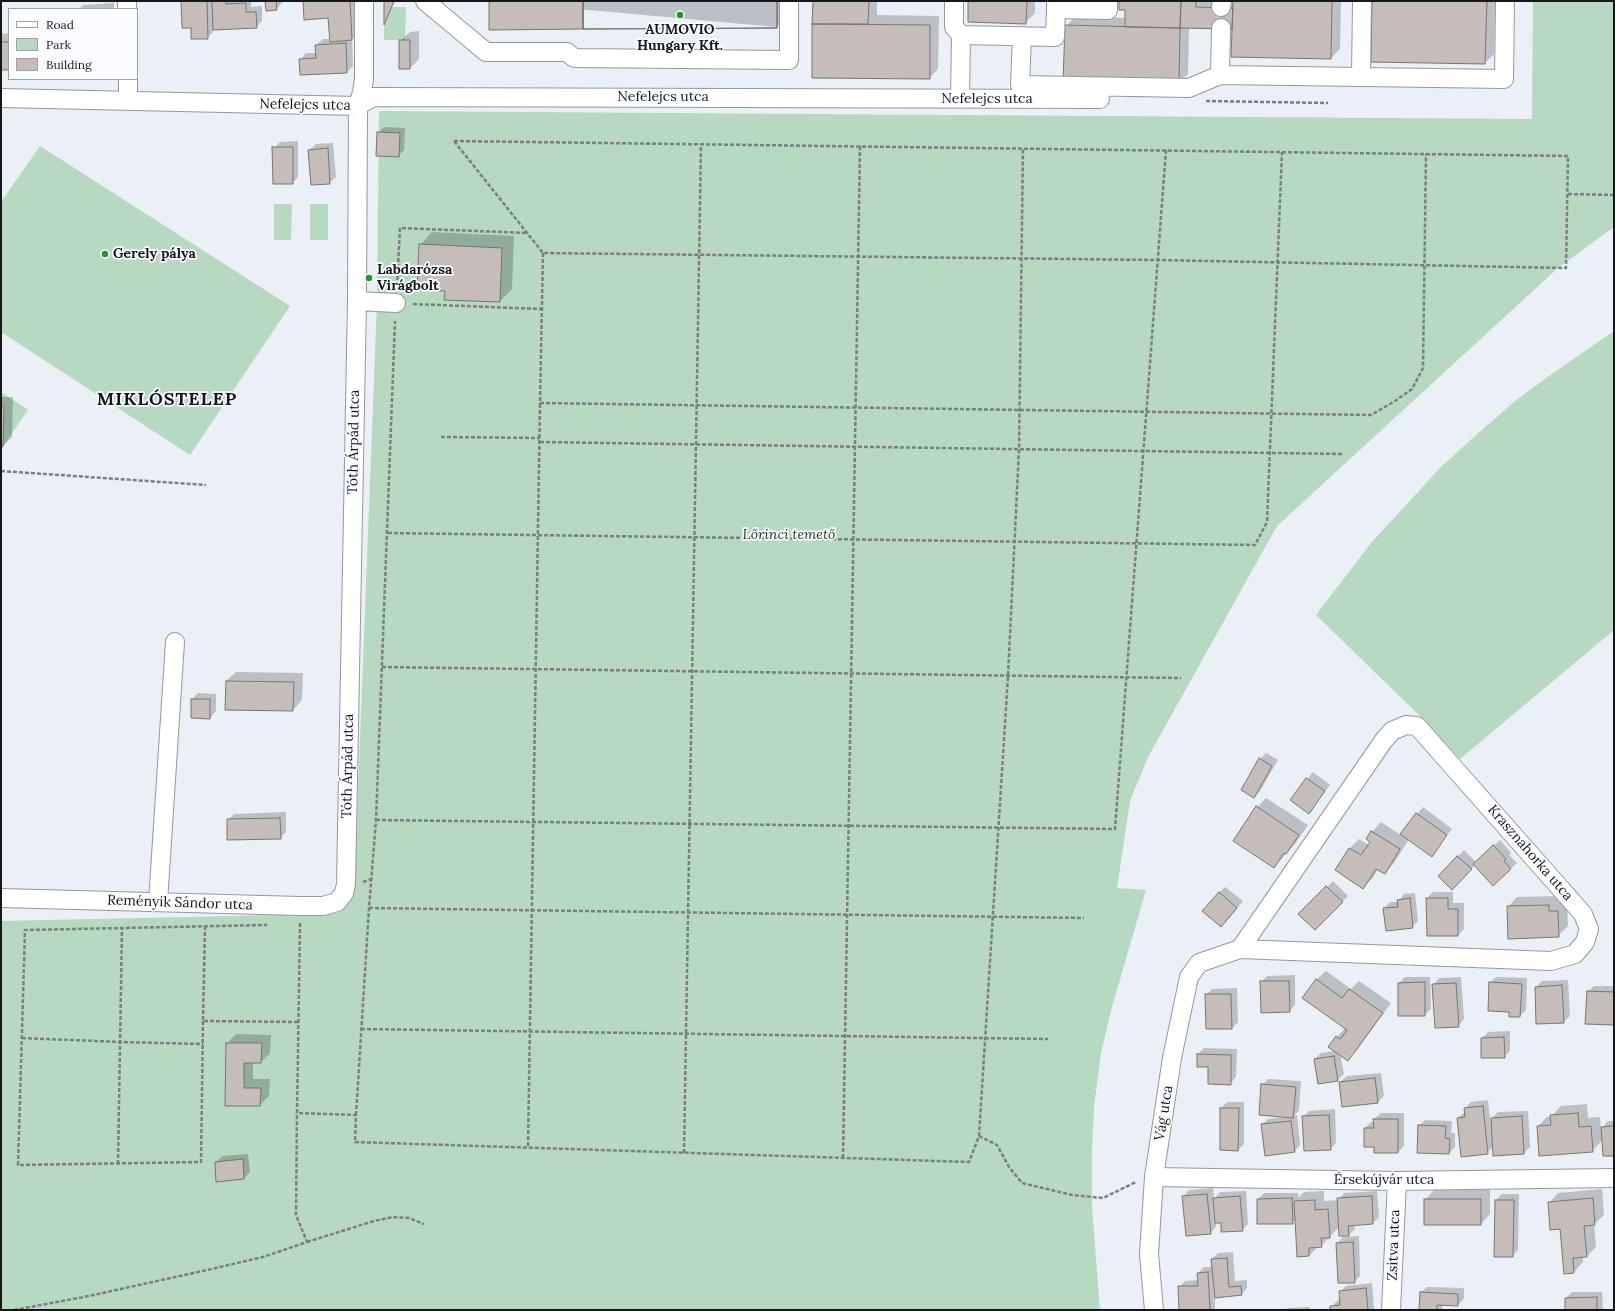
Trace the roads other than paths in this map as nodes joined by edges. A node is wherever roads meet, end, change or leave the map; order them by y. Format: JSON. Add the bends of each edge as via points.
{"nodes":[{"id":1,"x":364,"y":1,"type":"edge"},
{"id":2,"x":425,"y":1,"type":"edge"},
{"id":3,"x":789,"y":1,"type":"edge"},
{"id":4,"x":954,"y":1,"type":"edge"},
{"id":5,"x":1108,"y":1,"type":"edge"},
{"id":6,"x":1362,"y":1,"type":"edge"},
{"id":7,"x":1505,"y":1,"type":"edge"},
{"id":8,"x":1056,"y":5,"type":"edge"},
{"id":9,"x":1221,"y":28,"type":"dead end"},
{"id":10,"x":961,"y":35,"type":"junction"},
{"id":11,"x":1022,"y":36,"type":"junction"},
{"id":12,"x":1220,"y":75,"type":"junction"},
{"id":13,"x":1361,"y":77,"type":"junction"},
{"id":14,"x":128,"y":80,"type":"edge"},
{"id":15,"x":1,"y":98,"type":"edge"},
{"id":16,"x":960,"y":99,"type":"junction"},
{"id":17,"x":1100,"y":99,"type":"dead end"},
{"id":18,"x":128,"y":100,"type":"junction"},
{"id":19,"x":358,"y":106,"type":"junction"},
{"id":20,"x":357,"y":301,"type":"junction"},
{"id":21,"x":396,"y":304,"type":"road end"},
{"id":22,"x":175,"y":642,"type":"dead end"},
{"id":23,"x":346,"y":884,"type":"joint"},
{"id":24,"x":1,"y":898,"type":"edge"},
{"id":25,"x":158,"y":902,"type":"junction"},
{"id":26,"x":1240,"y":949,"type":"junction"},
{"id":27,"x":1154,"y":1177,"type":"junction"},
{"id":28,"x":1614,"y":1178,"type":"edge"},
{"id":29,"x":1397,"y":1181,"type":"junction"},
{"id":30,"x":1154,"y":1310,"type":"edge"},
{"id":31,"x":1391,"y":1310,"type":"edge"}],
"edges":[{"from":1,"to":19,"type":"street","name":"Tóth Árpád utca","via":[[364,79]]},
{"from":2,"to":3,"type":"street","via":[[486,52],[568,52],[574,58],[789,60]]},
{"from":4,"to":10,"type":"street","via":[[954,27]]},
{"from":5,"to":8,"type":"street","via":[[1108,10]]},
{"from":6,"to":13,"type":"street"},
{"from":7,"to":13,"type":"street","via":[[1504,79]]},
{"from":8,"to":11,"type":"street","via":[[1055,36]]},
{"from":9,"to":12,"type":"street"},
{"from":10,"to":11,"type":"street"},
{"from":10,"to":16,"type":"street"},
{"from":11,"to":12,"type":"street","via":[[1020,85],[1188,88]]},
{"from":12,"to":13,"type":"street"},
{"from":14,"to":18,"type":"street"},
{"from":15,"to":18,"type":"street","name":"Nefelejcs utca"},
{"from":16,"to":17,"type":"street","name":"Nefelejcs utca"},
{"from":16,"to":19,"type":"street","name":"Nefelejcs utca","via":[[373,97]]},
{"from":18,"to":19,"type":"street","name":"Nefelejcs utca"},
{"from":19,"to":20,"type":"street","name":"Tóth Árpád utca"},
{"from":20,"to":21,"type":"street"},
{"from":20,"to":23,"type":"street","name":"Tóth Árpád utca"},
{"from":22,"to":25,"type":"street"},
{"from":23,"to":25,"type":"street","name":"Reményik Sándor utca","via":[[344,893],[337,902],[323,906]]},
{"from":24,"to":25,"type":"street","name":"Reményik Sándor utca"},
{"from":26,"to":26,"type":"street","name":"Krasznahorka utca","via":[[1550,961],[1575,954],[1585,942],[1588,929],[1583,914],[1417,726],[1406,725],[1392,731],[1384,740]]},
{"from":26,"to":27,"type":"street","name":"Vág utca","via":[[1199,963],[1189,976],[1172,1058]]},
{"from":27,"to":29,"type":"street","name":"Érsekújvár utca"},
{"from":27,"to":30,"type":"street","name":"Vág utca","via":[[1149,1254]]},
{"from":28,"to":29,"type":"street","name":"Érsekújvár utca"},
{"from":29,"to":31,"type":"street","name":"Zsitva utca"}]}
